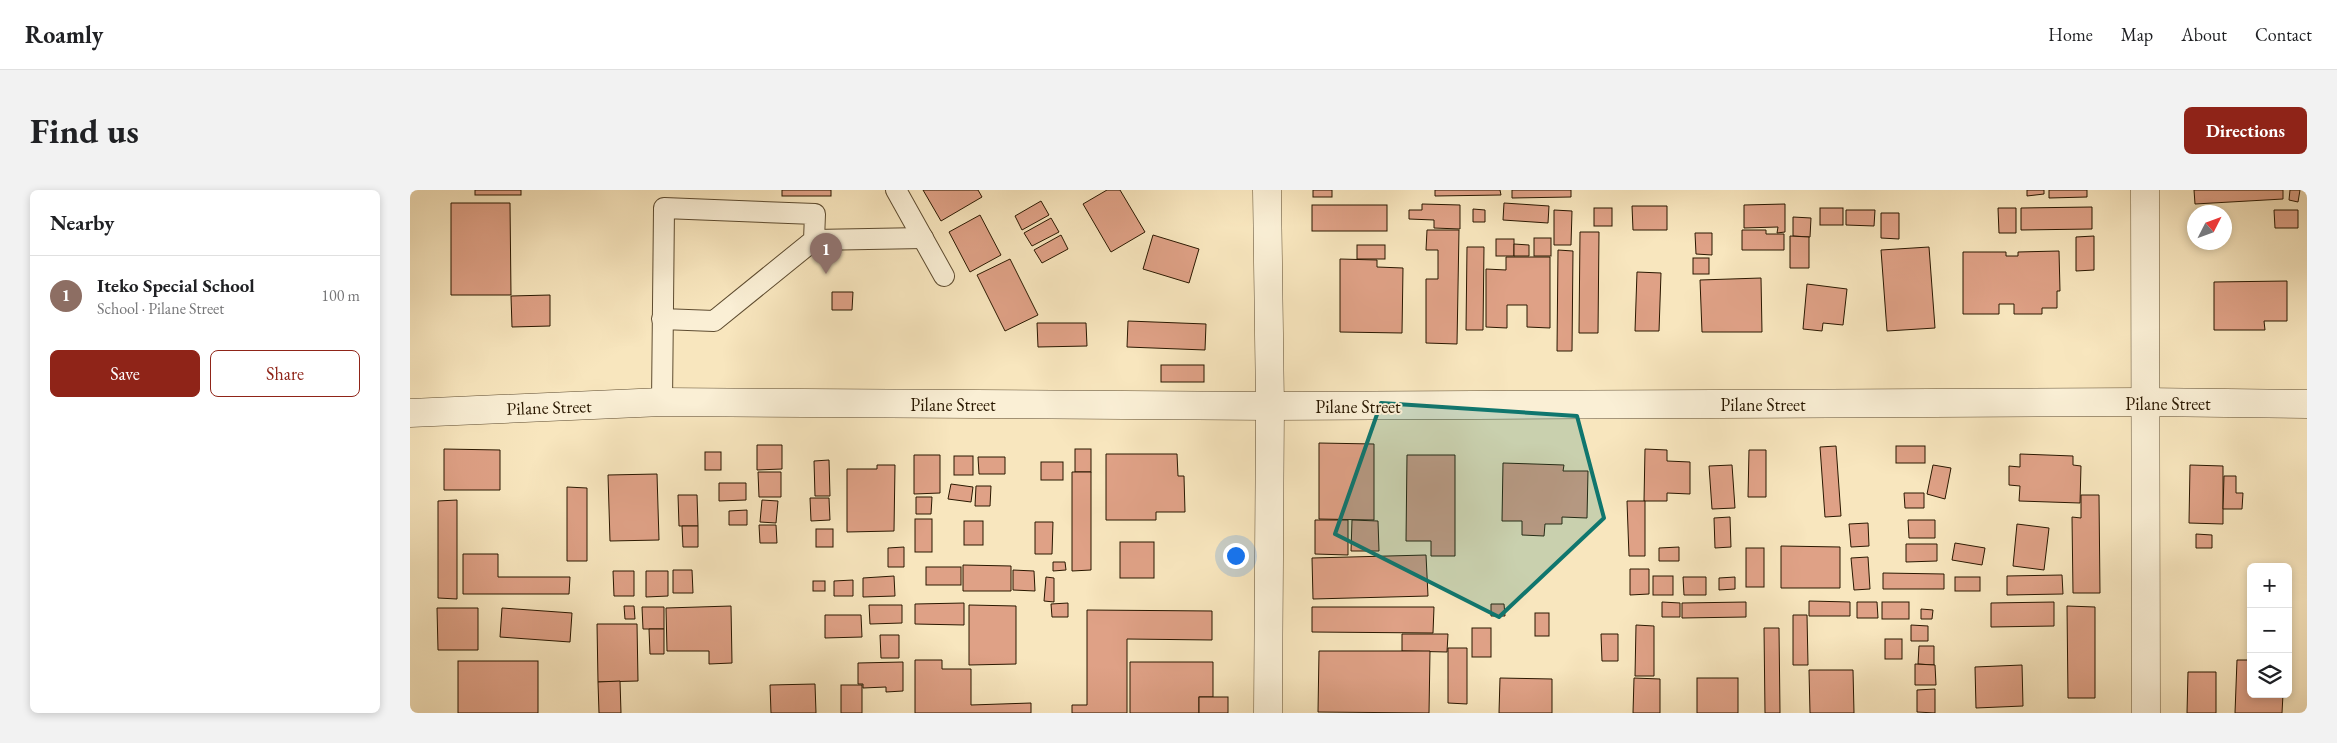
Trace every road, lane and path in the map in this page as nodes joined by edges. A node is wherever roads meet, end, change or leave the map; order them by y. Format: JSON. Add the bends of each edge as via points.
{"nodes":[{"id":1,"x":896,"y":190,"type":"edge"},
{"id":2,"x":1267,"y":190,"type":"edge"},
{"id":3,"x":2145,"y":190,"type":"edge"},
{"id":4,"x":924,"y":238,"type":"junction"},
{"id":5,"x":814,"y":240,"type":"junction"},
{"id":6,"x":944,"y":276,"type":"dead end"},
{"id":7,"x":662,"y":319,"type":"junction"},
{"id":8,"x":662,"y":402,"type":"junction"},
{"id":9,"x":2144,"y":402,"type":"junction"},
{"id":10,"x":2307,"y":404,"type":"edge"},
{"id":11,"x":1270,"y":406,"type":"junction"},
{"id":12,"x":410,"y":413,"type":"edge"},
{"id":13,"x":1268,"y":713,"type":"edge"},
{"id":14,"x":2146,"y":713,"type":"edge"}],
"edges":[{"from":1,"to":4,"type":"lane"},
{"from":2,"to":11,"type":"street"},
{"from":3,"to":9,"type":"street"},
{"from":4,"to":5,"type":"lane"},
{"from":4,"to":6,"type":"lane"},
{"from":5,"to":7,"type":"lane","via":[[714,321]]},
{"from":5,"to":7,"type":"lane","via":[[815,214],[664,208]]},
{"from":7,"to":8,"type":"lane"},
{"from":8,"to":11,"type":"street","name":"Pilane Street"},
{"from":8,"to":12,"type":"street","name":"Pilane Street"},
{"from":9,"to":10,"type":"street","name":"Pilane Street"},
{"from":9,"to":11,"type":"street","name":"Pilane Street"},
{"from":9,"to":14,"type":"street"},
{"from":11,"to":13,"type":"street"}]}
